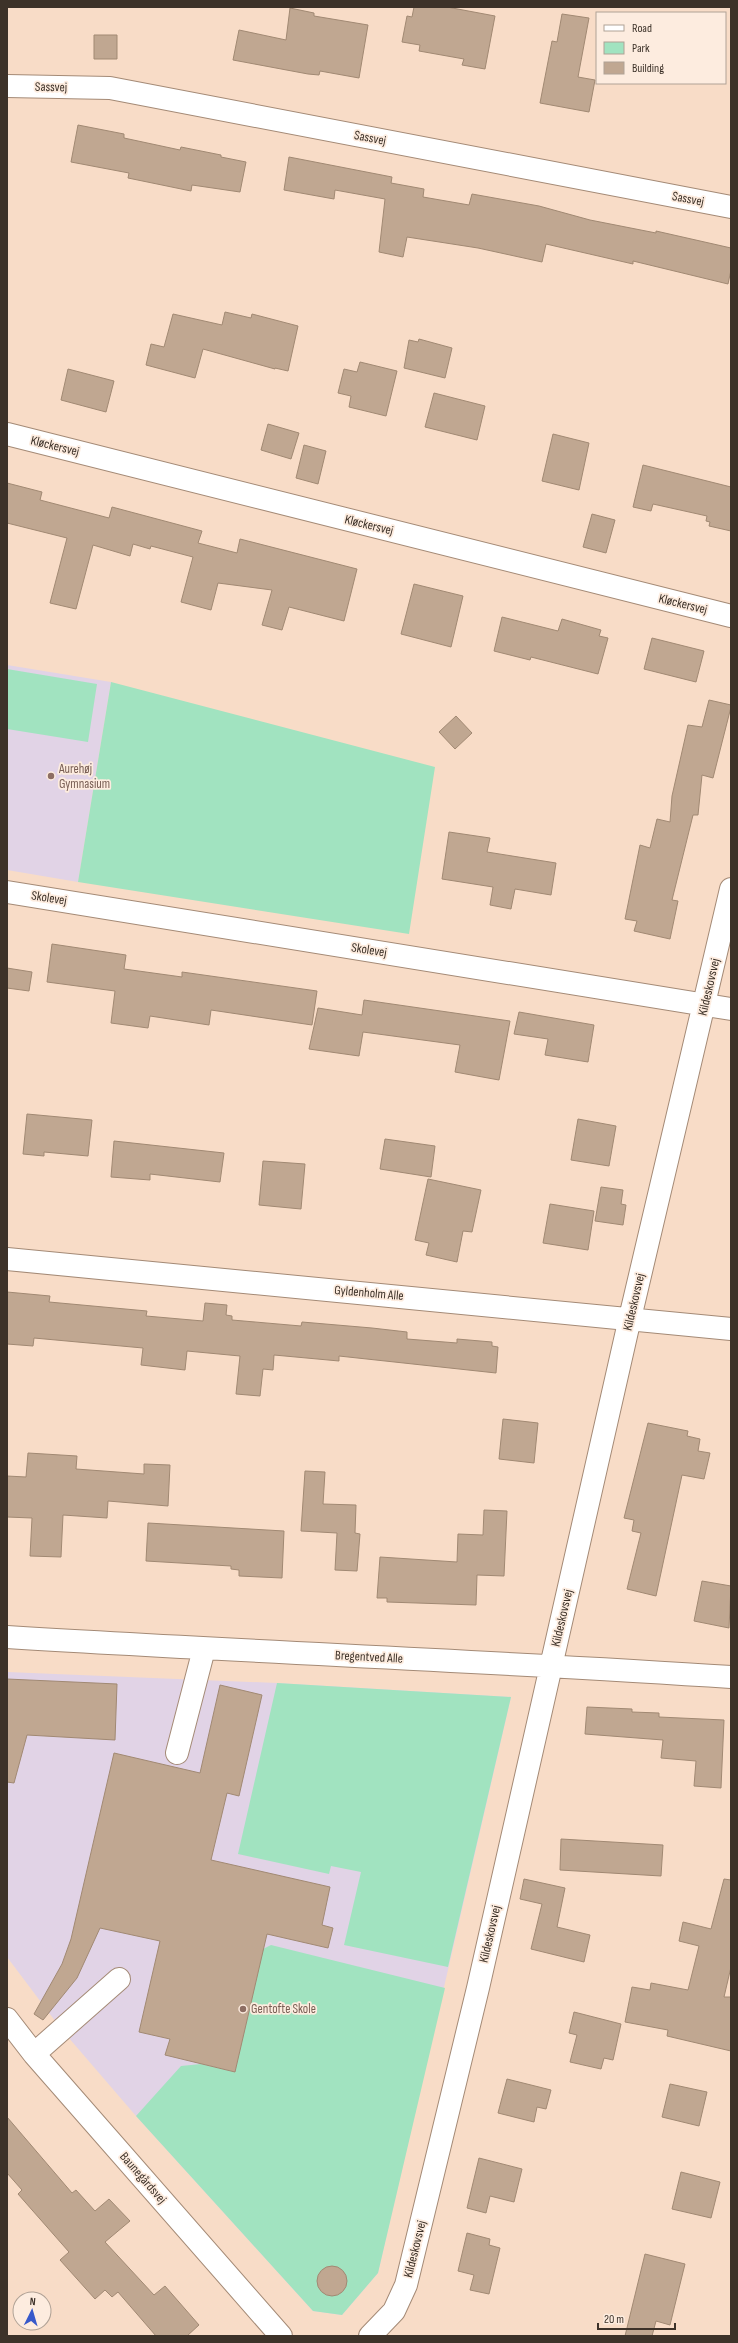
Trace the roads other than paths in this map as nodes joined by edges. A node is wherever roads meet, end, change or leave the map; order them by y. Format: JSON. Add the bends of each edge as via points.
{"nodes":[{"id":1,"x":7,"y":86,"type":"edge"},
{"id":2,"x":731,"y":207,"type":"edge"},
{"id":3,"x":7,"y":434,"type":"edge"},
{"id":4,"x":731,"y":616,"type":"edge"},
{"id":5,"x":731,"y":889,"type":"edge"},
{"id":6,"x":7,"y":892,"type":"edge"},
{"id":7,"x":705,"y":1005,"type":"junction"},
{"id":8,"x":731,"y":1009,"type":"edge"},
{"id":9,"x":7,"y":1259,"type":"edge"},
{"id":10,"x":630,"y":1318,"type":"junction"},
{"id":11,"x":731,"y":1329,"type":"edge"},
{"id":12,"x":7,"y":1637,"type":"edge"},
{"id":13,"x":204,"y":1649,"type":"junction"},
{"id":14,"x":551,"y":1665,"type":"junction"},
{"id":15,"x":731,"y":1677,"type":"edge"},
{"id":16,"x":177,"y":1753,"type":"dead end"},
{"id":17,"x":119,"y":1980,"type":"dead end"},
{"id":18,"x":7,"y":2019,"type":"edge"},
{"id":19,"x":34,"y":2054,"type":"junction"},
{"id":20,"x":281,"y":2336,"type":"edge"},
{"id":21,"x":370,"y":2336,"type":"edge"}],
"edges":[{"from":1,"to":2,"type":"street","name":"Sassvej","via":[[110,88]]},
{"from":3,"to":4,"type":"street","name":"Kløckersvej"},
{"from":5,"to":7,"type":"street","name":"Kildeskovsvej"},
{"from":6,"to":7,"type":"street","name":"Skolevej"},
{"from":7,"to":8,"type":"street","name":"Skolevej"},
{"from":7,"to":10,"type":"street","name":"Kildeskovsvej"},
{"from":9,"to":10,"type":"street","name":"Gyldenholm Alle"},
{"from":10,"to":11,"type":"street","name":"Gyldenholm Alle"},
{"from":10,"to":14,"type":"street","name":"Kildeskovsvej"},
{"from":12,"to":13,"type":"street","name":"Bregentved Alle"},
{"from":13,"to":14,"type":"street","name":"Bregentved Alle"},
{"from":13,"to":16,"type":"street"},
{"from":14,"to":15,"type":"street","name":"Bregentved Alle"},
{"from":14,"to":21,"type":"street","name":"Kildeskovsvej","via":[[480,1980],[406,2285],[394,2311]]},
{"from":17,"to":19,"type":"street"},
{"from":18,"to":19,"type":"street","name":"Baunegårdsvej"},
{"from":19,"to":20,"type":"street","name":"Baunegårdsvej"}]}
